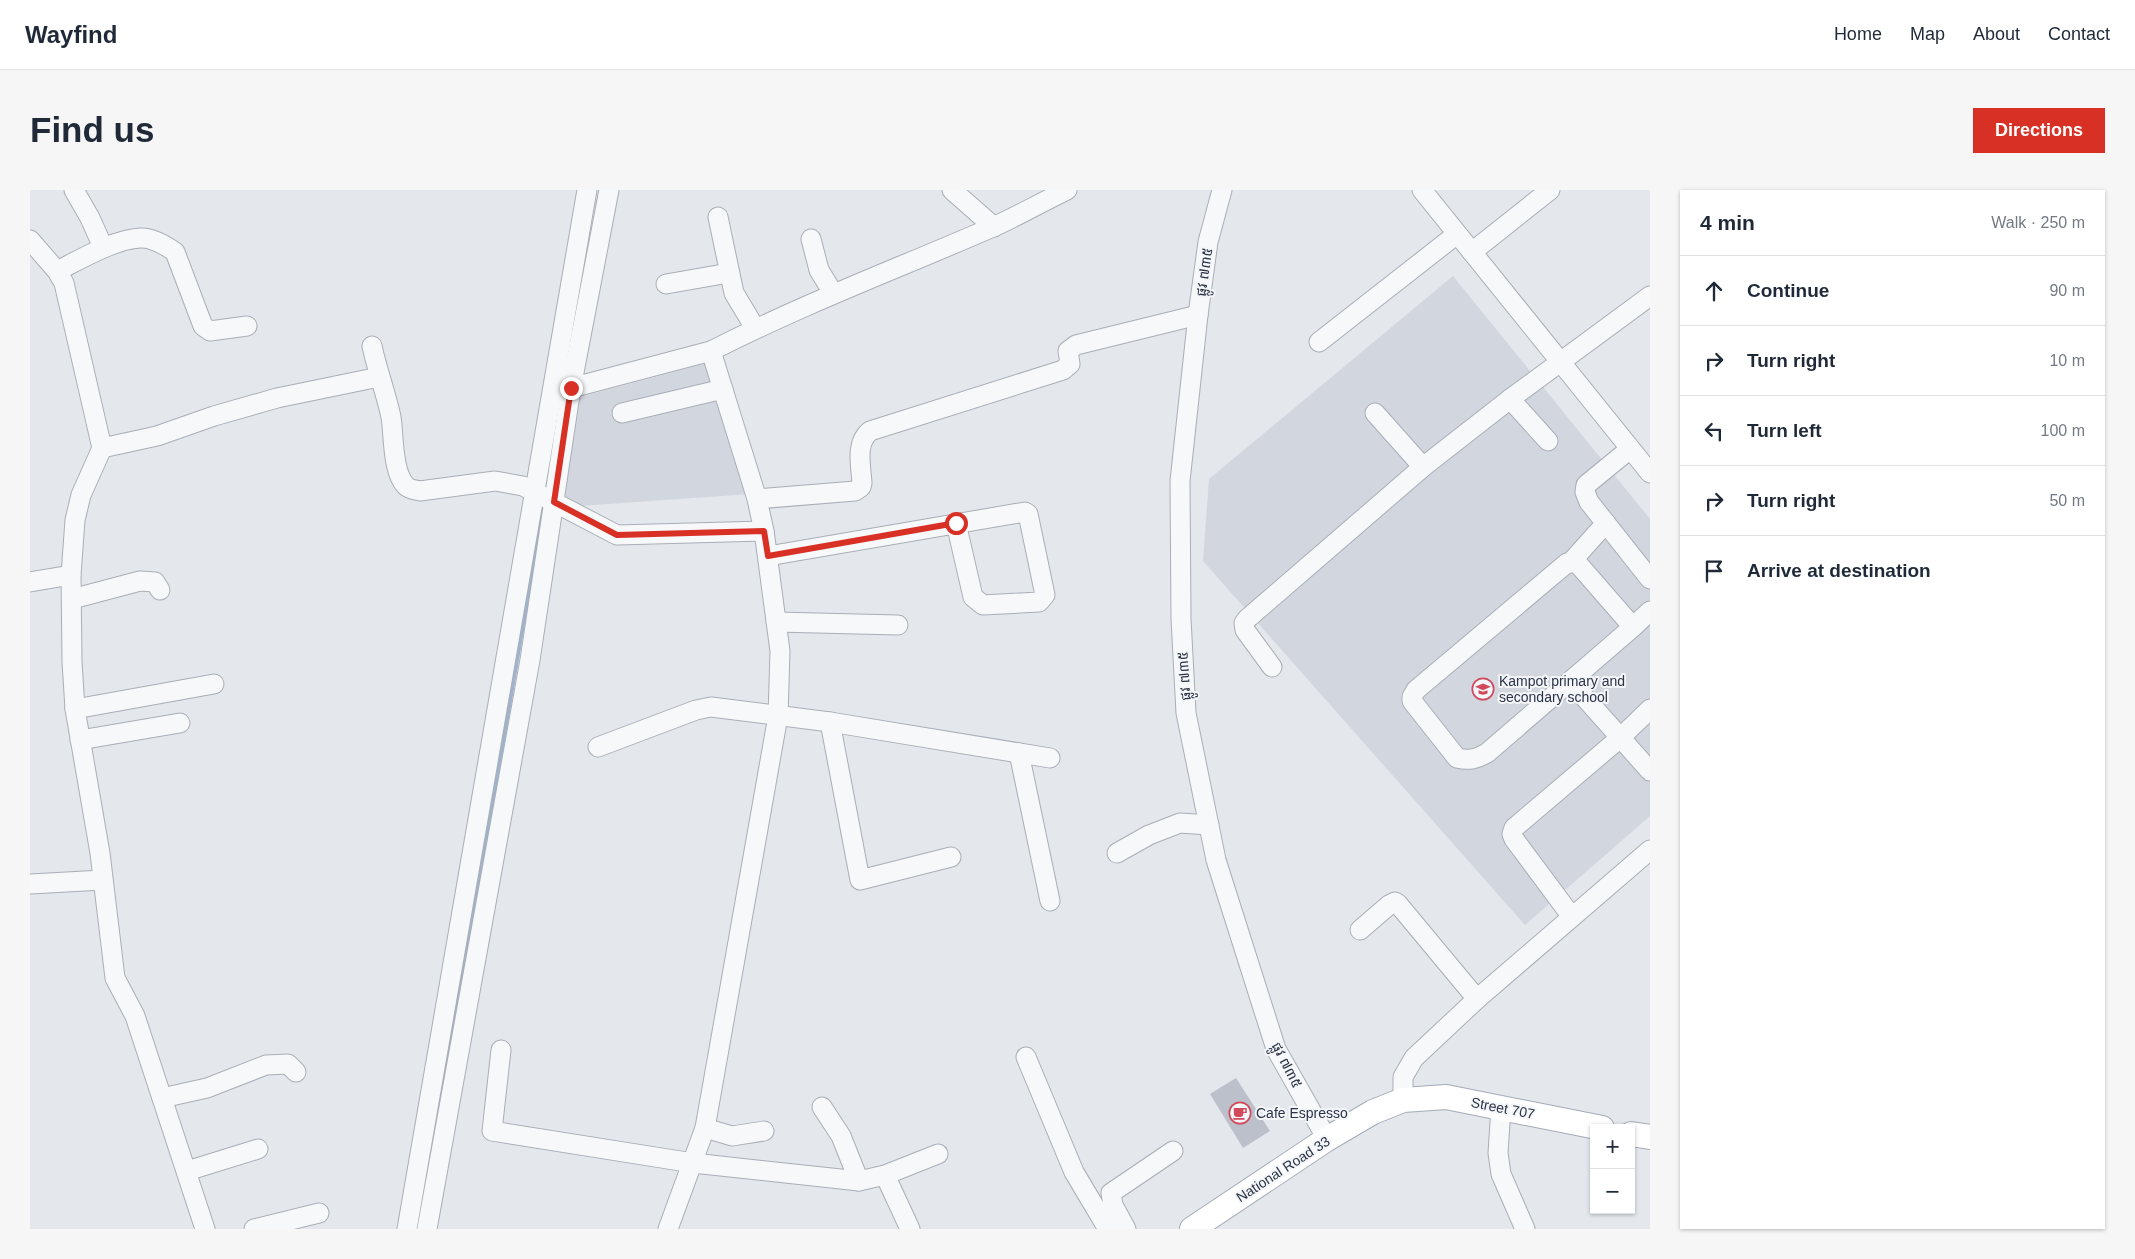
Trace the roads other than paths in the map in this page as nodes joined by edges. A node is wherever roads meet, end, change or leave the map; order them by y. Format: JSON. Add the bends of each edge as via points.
{"nodes":[{"id":1,"x":74,"y":190,"type":"edge"},
{"id":2,"x":587,"y":190,"type":"edge"},
{"id":3,"x":609,"y":190,"type":"edge"},
{"id":4,"x":952,"y":190,"type":"edge"},
{"id":5,"x":1067,"y":190,"type":"edge"},
{"id":6,"x":1222,"y":190,"type":"edge"},
{"id":7,"x":1422,"y":190,"type":"edge"},
{"id":8,"x":1550,"y":190,"type":"edge"},
{"id":9,"x":966,"y":197,"type":"edge"},
{"id":10,"x":718,"y":217,"type":"dead end"},
{"id":11,"x":994,"y":227,"type":"junction"},
{"id":12,"x":1457,"y":234,"type":"junction"},
{"id":13,"x":811,"y":239,"type":"dead end"},
{"id":14,"x":30,"y":240,"type":"edge"},
{"id":15,"x":103,"y":248,"type":"junction"},
{"id":16,"x":1472,"y":252,"type":"junction"},
{"id":17,"x":57,"y":271,"type":"junction"},
{"id":18,"x":729,"y":273,"type":"junction"},
{"id":19,"x":666,"y":284,"type":"dead end"},
{"id":20,"x":833,"y":293,"type":"junction"},
{"id":21,"x":1650,"y":296,"type":"edge"},
{"id":22,"x":1198,"y":314,"type":"junction"},
{"id":23,"x":247,"y":326,"type":"dead end"},
{"id":24,"x":756,"y":328,"type":"junction"},
{"id":25,"x":1319,"y":342,"type":"dead end"},
{"id":26,"x":372,"y":346,"type":"dead end"},
{"id":27,"x":712,"y":351,"type":"junction"},
{"id":28,"x":1560,"y":362,"type":"junction"},
{"id":29,"x":379,"y":376,"type":"junction"},
{"id":30,"x":571,"y":388,"type":"junction"},
{"id":31,"x":723,"y":389,"type":"junction"},
{"id":32,"x":1510,"y":399,"type":"junction"},
{"id":33,"x":622,"y":413,"type":"dead end"},
{"id":34,"x":1375,"y":413,"type":"dead end"},
{"id":35,"x":1548,"y":441,"type":"dead end"},
{"id":36,"x":102,"y":448,"type":"junction"},
{"id":37,"x":1630,"y":449,"type":"junction"},
{"id":38,"x":1423,"y":468,"type":"junction"},
{"id":39,"x":1650,"y":473,"type":"edge"},
{"id":40,"x":534,"y":490,"type":"junction"},
{"id":41,"x":757,"y":500,"type":"junction"},
{"id":42,"x":554,"y":502,"type":"junction"},
{"id":43,"x":956,"y":523,"type":"junction"},
{"id":44,"x":1606,"y":523,"type":"junction"},
{"id":45,"x":764,"y":531,"type":"junction"},
{"id":46,"x":768,"y":556,"type":"junction"},
{"id":47,"x":1571,"y":562,"type":"junction"},
{"id":48,"x":71,"y":575,"type":"junction"},
{"id":49,"x":1650,"y":579,"type":"edge"},
{"id":50,"x":30,"y":582,"type":"edge"},
{"id":51,"x":160,"y":590,"type":"dead end"},
{"id":52,"x":72,"y":599,"type":"junction"},
{"id":53,"x":1650,"y":611,"type":"edge"},
{"id":54,"x":776,"y":622,"type":"junction"},
{"id":55,"x":898,"y":625,"type":"dead end"},
{"id":56,"x":1633,"y":627,"type":"junction"},
{"id":57,"x":1272,"y":667,"type":"dead end"},
{"id":58,"x":1570,"y":681,"type":"junction"},
{"id":59,"x":214,"y":684,"type":"dead end"},
{"id":60,"x":75,"y":709,"type":"junction"},
{"id":61,"x":1650,"y":709,"type":"edge"},
{"id":62,"x":778,"y":716,"type":"junction"},
{"id":63,"x":830,"y":722,"type":"junction"},
{"id":64,"x":180,"y":723,"type":"dead end"},
{"id":65,"x":1620,"y":738,"type":"junction"},
{"id":66,"x":80,"y":740,"type":"junction"},
{"id":67,"x":598,"y":747,"type":"dead end"},
{"id":68,"x":1019,"y":753,"type":"junction"},
{"id":69,"x":1050,"y":758,"type":"dead end"},
{"id":70,"x":1650,"y":772,"type":"edge"},
{"id":71,"x":1209,"y":825,"type":"junction"},
{"id":72,"x":1650,"y":850,"type":"edge"},
{"id":73,"x":1117,"y":852,"type":"dead end"},
{"id":74,"x":951,"y":857,"type":"dead end"},
{"id":75,"x":103,"y":880,"type":"junction"},
{"id":76,"x":30,"y":884,"type":"edge"},
{"id":77,"x":1050,"y":901,"type":"dead end"},
{"id":78,"x":1572,"y":918,"type":"junction"},
{"id":79,"x":1360,"y":930,"type":"dead end"},
{"id":80,"x":1477,"y":999,"type":"junction"},
{"id":81,"x":501,"y":1050,"type":"dead end"},
{"id":82,"x":1026,"y":1056,"type":"dead end"},
{"id":83,"x":296,"y":1072,"type":"dead end"},
{"id":84,"x":162,"y":1098,"type":"junction"},
{"id":85,"x":1403,"y":1100,"type":"junction"},
{"id":86,"x":822,"y":1107,"type":"dead end"},
{"id":87,"x":1501,"y":1108,"type":"junction"},
{"id":88,"x":1590,"y":1126,"type":"edge"},
{"id":89,"x":705,"y":1128,"type":"junction"},
{"id":90,"x":764,"y":1131,"type":"dead end"},
{"id":91,"x":1635,"y":1135,"type":"edge"},
{"id":92,"x":1650,"y":1137,"type":"edge"},
{"id":93,"x":1327,"y":1139,"type":"junction"},
{"id":94,"x":258,"y":1150,"type":"dead end"},
{"id":95,"x":1173,"y":1151,"type":"dead end"},
{"id":96,"x":938,"y":1154,"type":"dead end"},
{"id":97,"x":693,"y":1163,"type":"junction"},
{"id":98,"x":187,"y":1171,"type":"junction"},
{"id":99,"x":885,"y":1175,"type":"junction"},
{"id":100,"x":859,"y":1181,"type":"junction"},
{"id":101,"x":319,"y":1213,"type":"dead end"},
{"id":102,"x":205,"y":1229,"type":"edge"},
{"id":103,"x":254,"y":1229,"type":"edge"},
{"id":104,"x":407,"y":1229,"type":"edge"},
{"id":105,"x":427,"y":1229,"type":"edge"},
{"id":106,"x":668,"y":1229,"type":"edge"},
{"id":107,"x":910,"y":1229,"type":"edge"},
{"id":108,"x":1108,"y":1229,"type":"edge"},
{"id":109,"x":1126,"y":1229,"type":"edge"},
{"id":110,"x":1192,"y":1229,"type":"edge"},
{"id":111,"x":1525,"y":1229,"type":"edge"}],
"edges":[{"from":1,"to":15,"type":"street"},
{"from":2,"to":40,"type":"street"},
{"from":3,"to":30,"type":"street"},
{"from":4,"to":9,"type":"street"},
{"from":5,"to":11,"type":"street"},
{"from":6,"to":22,"type":"street","name":"ផ្លូវ ៧៣៥","via":[[1208,242]]},
{"from":7,"to":12,"type":"street"},
{"from":8,"to":16,"type":"street"},
{"from":9,"to":11,"type":"street"},
{"from":10,"to":18,"type":"street"},
{"from":11,"to":20,"type":"street"},
{"from":12,"to":16,"type":"street"},
{"from":12,"to":25,"type":"street"},
{"from":13,"to":20,"type":"street","via":[[819,270]]},
{"from":14,"to":17,"type":"street"},
{"from":15,"to":17,"type":"street"},
{"from":15,"to":23,"type":"street","via":[[140,238],[166,246],[175,252],[206,329]]},
{"from":16,"to":28,"type":"street"},
{"from":17,"to":36,"type":"street","via":[[64,283]]},
{"from":18,"to":19,"type":"street"},
{"from":18,"to":24,"type":"street","via":[[734,294]]},
{"from":20,"to":24,"type":"street"},
{"from":21,"to":28,"type":"street"},
{"from":22,"to":41,"type":"street","via":[[1076,345],[1068,351],[1070,364],[1064,370],[870,431],[861,444],[862,483],[855,491]]},
{"from":22,"to":71,"type":"street","name":"ផ្លូវ ៧៣៥","via":[[1180,481],[1181,619],[1186,713]]},
{"from":24,"to":27,"type":"street"},
{"from":26,"to":29,"type":"street"},
{"from":27,"to":30,"type":"street"},
{"from":27,"to":31,"type":"street"},
{"from":28,"to":32,"type":"street"},
{"from":28,"to":37,"type":"street"},
{"from":29,"to":36,"type":"street","via":[[276,398],[157,436]]},
{"from":29,"to":40,"type":"street","via":[[391,418],[394,452],[406,486],[420,491],[495,481]]},
{"from":30,"to":42,"type":"street"},
{"from":31,"to":33,"type":"street"},
{"from":31,"to":41,"type":"street"},
{"from":32,"to":35,"type":"street"},
{"from":32,"to":38,"type":"street"},
{"from":34,"to":38,"type":"street"},
{"from":36,"to":48,"type":"street","via":[[79,503]]},
{"from":37,"to":39,"type":"street"},
{"from":37,"to":44,"type":"street","via":[[1586,485],[1589,502]]},
{"from":38,"to":57,"type":"street","via":[[1245,621],[1245,630]]},
{"from":40,"to":42,"type":"street"},
{"from":40,"to":104,"type":"street"},
{"from":41,"to":45,"type":"street"},
{"from":42,"to":45,"type":"street","via":[[617,535]]},
{"from":42,"to":105,"type":"street","via":[[530,660]]},
{"from":43,"to":43,"type":"street","via":[[976,600],[983,604],[1042,600],[1045,595],[1028,514],[1020,512]]},
{"from":43,"to":46,"type":"street"},
{"from":44,"to":47,"type":"street"},
{"from":44,"to":49,"type":"street"},
{"from":45,"to":46,"type":"street"},
{"from":46,"to":54,"type":"street"},
{"from":47,"to":56,"type":"street","via":[[1579,565]]},
{"from":47,"to":58,"type":"street","via":[[1563,564],[1423,684],[1412,701],[1457,758],[1472,760],[1487,753]]},
{"from":48,"to":50,"type":"street"},
{"from":48,"to":52,"type":"street"},
{"from":51,"to":52,"type":"street","via":[[155,582],[140,582]]},
{"from":52,"to":60,"type":"street"},
{"from":53,"to":56,"type":"street"},
{"from":54,"to":55,"type":"street"},
{"from":54,"to":62,"type":"street","via":[[780,651]]},
{"from":56,"to":58,"type":"street"},
{"from":58,"to":65,"type":"street"},
{"from":59,"to":60,"type":"street"},
{"from":60,"to":66,"type":"street"},
{"from":61,"to":65,"type":"street"},
{"from":62,"to":63,"type":"street"},
{"from":62,"to":67,"type":"street","via":[[711,707]]},
{"from":62,"to":89,"type":"street"},
{"from":63,"to":68,"type":"street"},
{"from":63,"to":74,"type":"street","via":[[860,880]]},
{"from":64,"to":66,"type":"street"},
{"from":65,"to":70,"type":"street"},
{"from":65,"to":78,"type":"street","via":[[1514,828],[1512,834]]},
{"from":66,"to":75,"type":"street"},
{"from":68,"to":69,"type":"street"},
{"from":68,"to":77,"type":"street"},
{"from":71,"to":73,"type":"street","via":[[1180,824],[1149,835]]},
{"from":71,"to":93,"type":"street","name":"ផ្លូវ ៧៣៥","via":[[1216,860],[1276,1049]]},
{"from":72,"to":78,"type":"street"},
{"from":75,"to":76,"type":"street"},
{"from":75,"to":84,"type":"street","via":[[115,978],[134,1016]]},
{"from":78,"to":80,"type":"street"},
{"from":79,"to":80,"type":"street","via":[[1395,902]]},
{"from":80,"to":85,"type":"street","via":[[1414,1058],[1404,1077]]},
{"from":81,"to":97,"type":"street","via":[[492,1131]]},
{"from":82,"to":108,"type":"street","via":[[1074,1172]]},
{"from":83,"to":84,"type":"street","via":[[288,1064],[266,1065],[207,1088]]},
{"from":84,"to":98,"type":"street"},
{"from":85,"to":87,"type":"main road","name":"Street 707","via":[[1446,1097]]},
{"from":85,"to":93,"type":"main road","name":"National Road 33","via":[[1373,1112]]},
{"from":86,"to":100,"type":"street","via":[[841,1136]]},
{"from":87,"to":88,"type":"main road","name":"Street 707"},
{"from":87,"to":111,"type":"street","via":[[1498,1153],[1501,1174]]},
{"from":89,"to":90,"type":"street","via":[[732,1136]]},
{"from":89,"to":97,"type":"street"},
{"from":91,"to":92,"type":"main road"},
{"from":93,"to":110,"type":"main road","name":"National Road 33"},
{"from":94,"to":98,"type":"street"},
{"from":95,"to":109,"type":"street","via":[[1112,1193],[1113,1205]]},
{"from":96,"to":99,"type":"street"},
{"from":97,"to":100,"type":"street"},
{"from":97,"to":106,"type":"street"},
{"from":98,"to":102,"type":"street"},
{"from":99,"to":100,"type":"street"},
{"from":99,"to":107,"type":"street"},
{"from":101,"to":103,"type":"street"}]}
